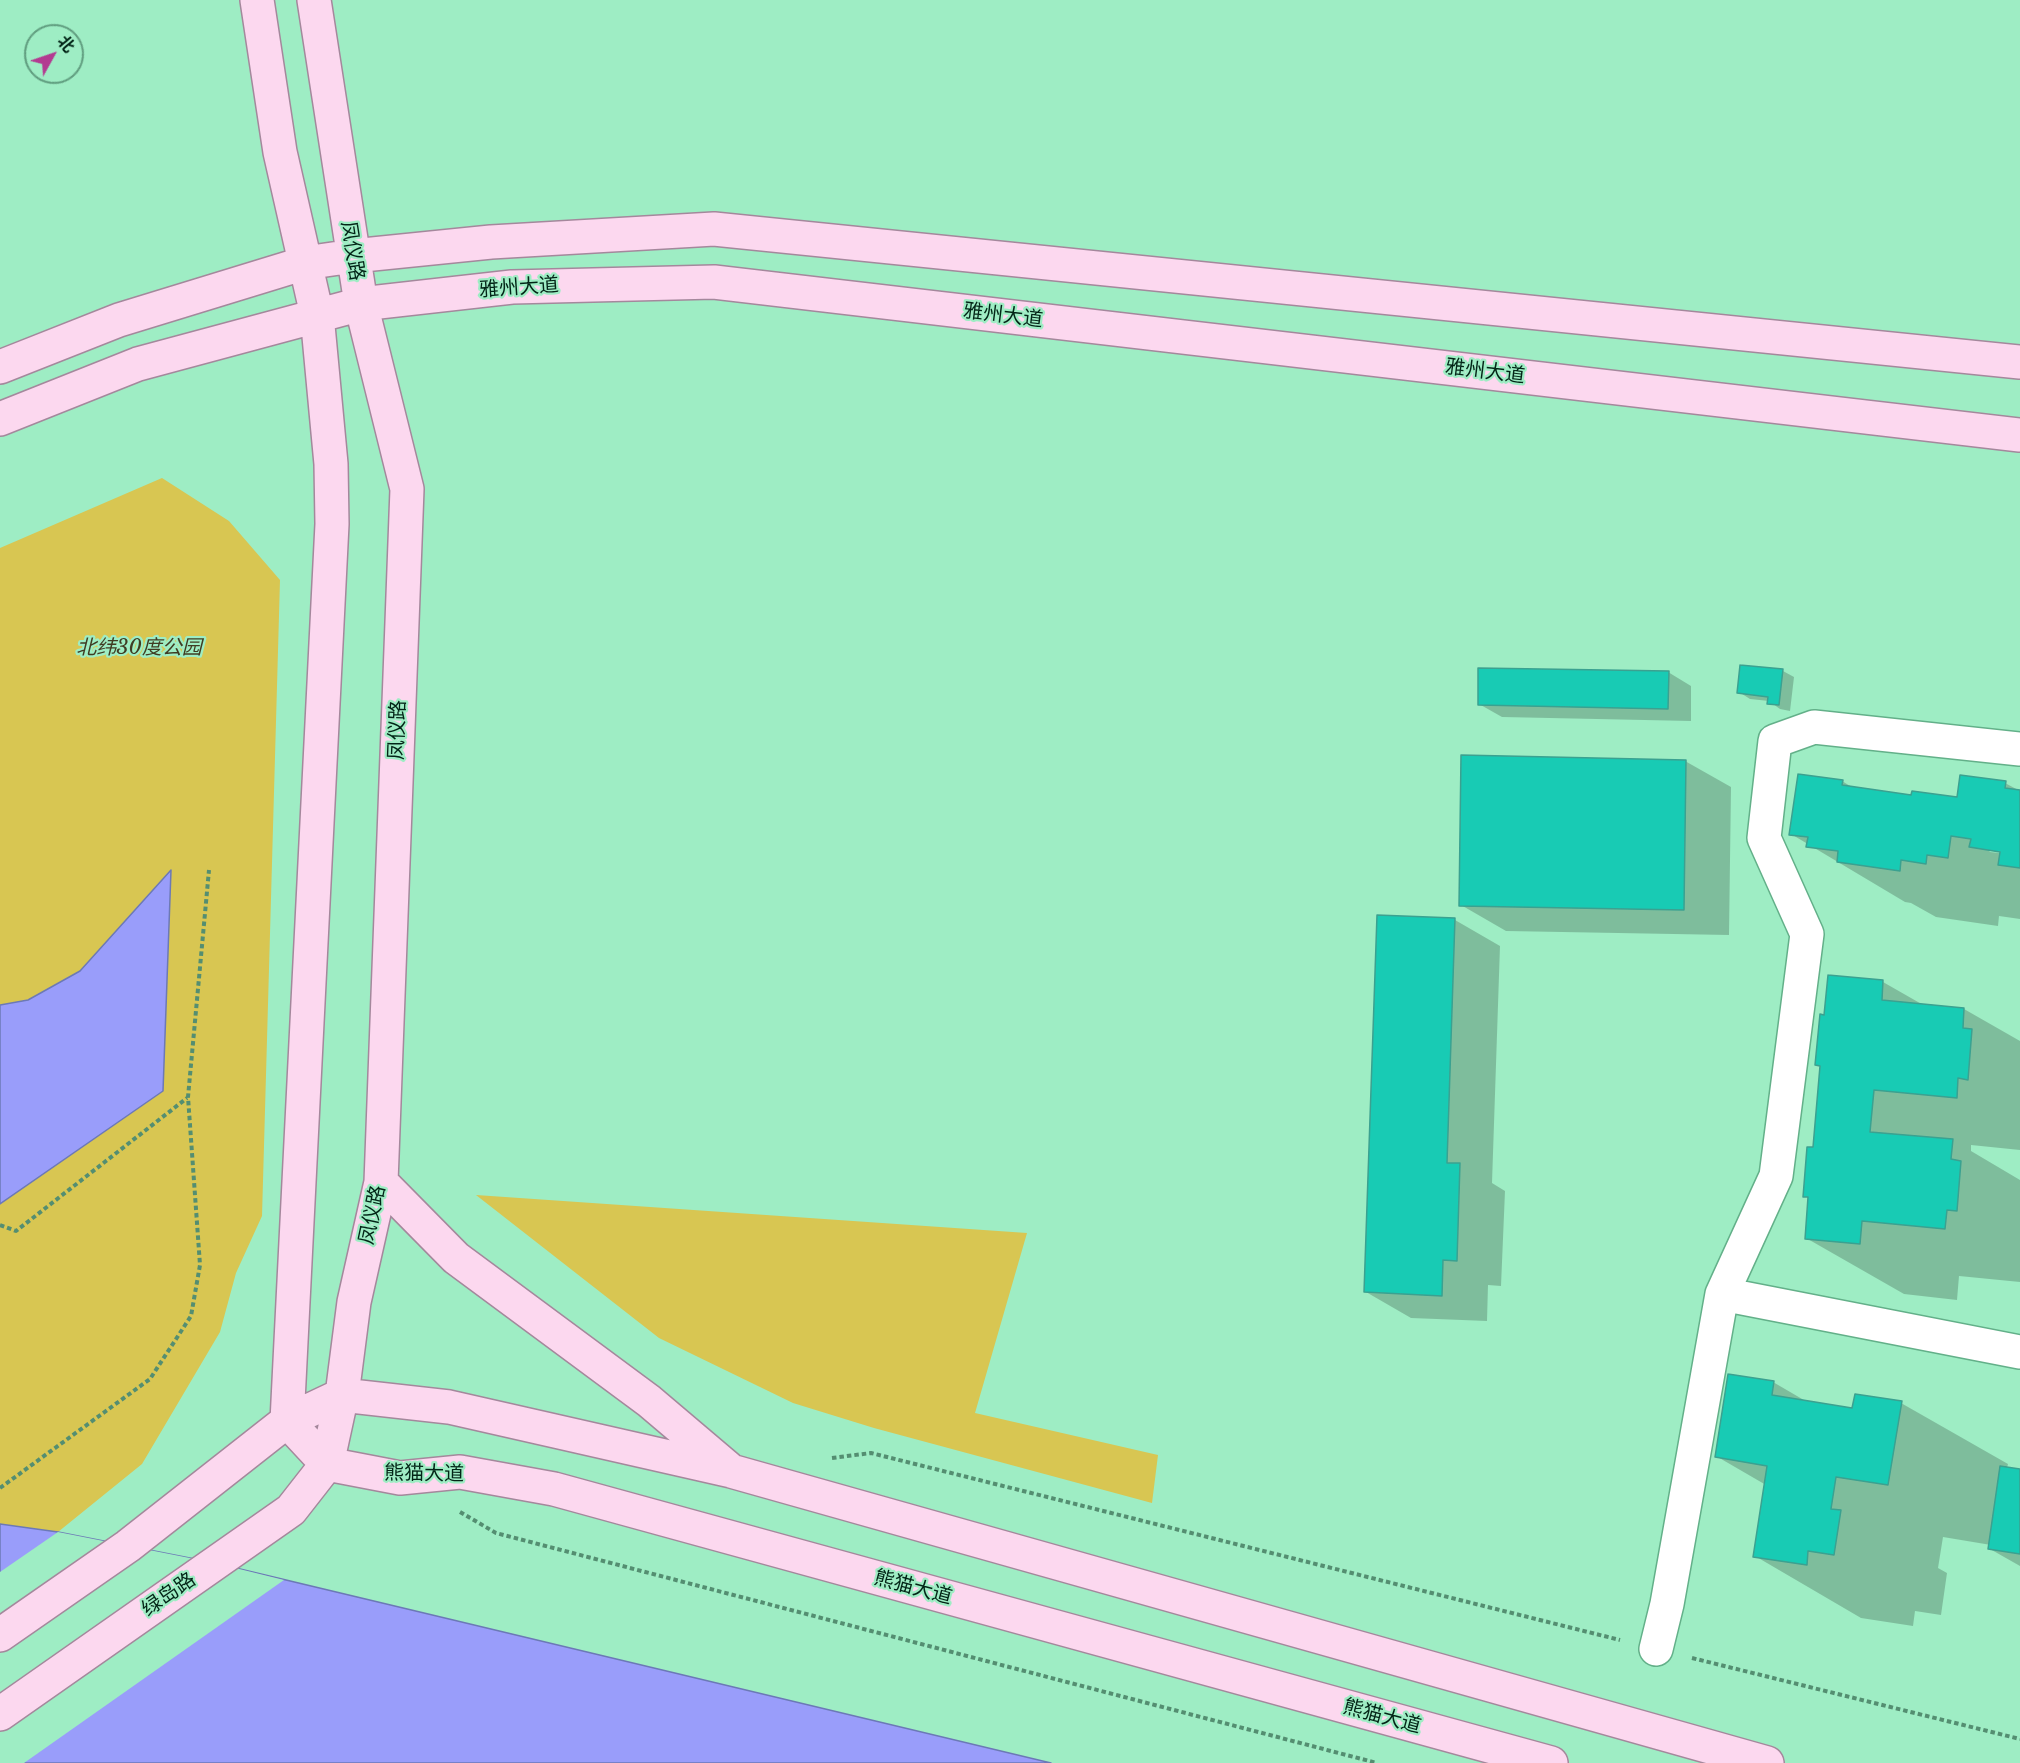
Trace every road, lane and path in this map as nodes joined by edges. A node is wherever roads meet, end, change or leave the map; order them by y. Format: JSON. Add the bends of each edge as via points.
{"nodes":[{"id":1,"x":257,"y":0,"type":"edge"},
{"id":2,"x":314,"y":0,"type":"edge"},
{"id":3,"x":353,"y":256,"type":"junction"},
{"id":4,"x":305,"y":263,"type":"junction"},
{"id":5,"x":361,"y":304,"type":"junction"},
{"id":6,"x":317,"y":315,"type":"junction"},
{"id":7,"x":2020,"y":362,"type":"edge"},
{"id":8,"x":0,"y":367,"type":"edge"},
{"id":9,"x":0,"y":419,"type":"edge"},
{"id":10,"x":2020,"y":435,"type":"edge"},
{"id":11,"x":2020,"y":749,"type":"edge"},
{"id":12,"x":209,"y":870,"type":"dead end"},
{"id":13,"x":188,"y":1097,"type":"junction"},
{"id":14,"x":381,"y":1182,"type":"junction"},
{"id":15,"x":0,"y":1225,"type":"edge"},
{"id":16,"x":1722,"y":1294,"type":"junction"},
{"id":17,"x":2020,"y":1352,"type":"edge"},
{"id":18,"x":342,"y":1395,"type":"junction"},
{"id":19,"x":287,"y":1421,"type":"junction"},
{"id":20,"x":825,"y":1459,"type":"dead end"},
{"id":21,"x":327,"y":1464,"type":"junction"},
{"id":22,"x":732,"y":1471,"type":"junction"},
{"id":23,"x":0,"y":1488,"type":"edge"},
{"id":24,"x":458,"y":1511,"type":"dead end"},
{"id":25,"x":0,"y":1635,"type":"edge"},
{"id":26,"x":1656,"y":1649,"type":"junction"},
{"id":27,"x":0,"y":1714,"type":"edge"},
{"id":28,"x":2020,"y":1739,"type":"edge"},
{"id":29,"x":1377,"y":1763,"type":"edge"},
{"id":30,"x":1551,"y":1763,"type":"edge"},
{"id":31,"x":1767,"y":1763,"type":"edge"}],
"edges":[{"from":1,"to":4,"type":"main road","via":[[280,152]]},
{"from":2,"to":3,"type":"main road","name":"凤仪路"},
{"from":3,"to":4,"type":"main road"},
{"from":3,"to":5,"type":"main road","name":"凤仪路"},
{"from":3,"to":7,"type":"main road","via":[[491,242],[714,229]]},
{"from":4,"to":6,"type":"main road"},
{"from":4,"to":8,"type":"main road","via":[[119,320]]},
{"from":5,"to":6,"type":"main road","name":"雅州大道"},
{"from":5,"to":10,"type":"main road","name":"雅州大道","via":[[512,287],[714,282]]},
{"from":5,"to":14,"type":"main road","name":"凤仪路","via":[[406,489]]},
{"from":6,"to":9,"type":"main road","name":"雅州大道","via":[[138,364]]},
{"from":6,"to":19,"type":"main road","via":[[331,464],[332,524]]},
{"from":11,"to":16,"type":"lane","via":[[1814,727],[1776,741],[1764,838],[1807,934],[1776,1176]]},
{"from":12,"to":13,"type":"path"},
{"from":13,"to":15,"type":"path","via":[[16,1231]]},
{"from":13,"to":23,"type":"path","via":[[200,1265],[191,1316],[150,1379]]},
{"from":14,"to":18,"type":"main road","name":"凤仪路","via":[[354,1302]]},
{"from":14,"to":22,"type":"main road","via":[[456,1258],[649,1401]]},
{"from":16,"to":17,"type":"lane"},
{"from":16,"to":26,"type":"lane"},
{"from":18,"to":19,"type":"main road"},
{"from":18,"to":21,"type":"main road","name":"凤仪路"},
{"from":18,"to":22,"type":"main road","via":[[449,1407]]},
{"from":19,"to":21,"type":"main road"},
{"from":19,"to":25,"type":"main road","via":[[128,1546]]},
{"from":20,"to":26,"type":"path","via":[[872,1453]]},
{"from":21,"to":27,"type":"main road","name":"绿岛路","via":[[291,1510]]},
{"from":21,"to":30,"type":"main road","name":"熊猫大道","via":[[400,1478],[460,1473],[554,1490]]},
{"from":22,"to":31,"type":"main road"},
{"from":24,"to":29,"type":"path","via":[[496,1533]]},
{"from":26,"to":28,"type":"path"}]}
